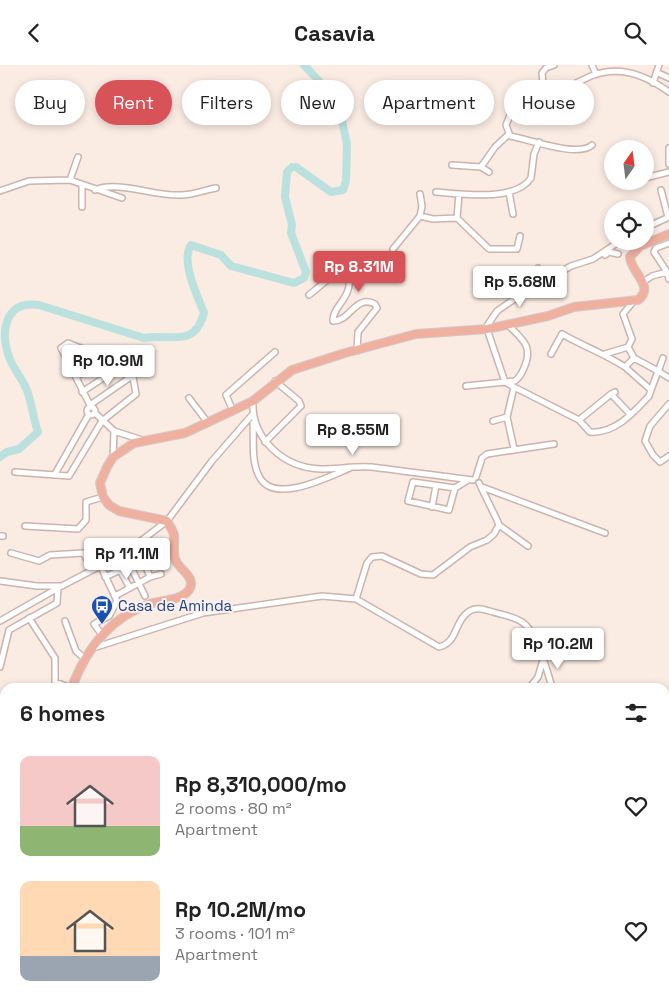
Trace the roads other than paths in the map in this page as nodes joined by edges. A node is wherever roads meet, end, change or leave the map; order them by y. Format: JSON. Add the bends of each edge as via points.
{"nodes":[{"id":1,"x":554,"y":65,"type":"edge"},
{"id":2,"x":592,"y":65,"type":"edge"},
{"id":3,"x":659,"y":65,"type":"edge"},
{"id":4,"x":658,"y":73,"type":"junction"},
{"id":5,"x":596,"y":74,"type":"junction"},
{"id":6,"x":669,"y":78,"type":"edge"},
{"id":7,"x":543,"y":80,"type":"edge"},
{"id":8,"x":582,"y":80,"type":"edge"},
{"id":9,"x":653,"y":83,"type":"junction"},
{"id":10,"x":669,"y":92,"type":"edge"},
{"id":11,"x":506,"y":125,"type":"edge"},
{"id":12,"x":508,"y":135,"type":"junction"},
{"id":13,"x":539,"y":142,"type":"junction"},
{"id":14,"x":592,"y":145,"type":"dead end"},
{"id":15,"x":666,"y":151,"type":"edge"},
{"id":16,"x":78,"y":157,"type":"dead end"},
{"id":17,"x":669,"y":164,"type":"edge"},
{"id":18,"x":452,"y":165,"type":"dead end"},
{"id":19,"x":480,"y":167,"type":"junction"},
{"id":20,"x":489,"y":172,"type":"dead end"},
{"id":21,"x":669,"y":172,"type":"edge"},
{"id":22,"x":654,"y":176,"type":"edge"},
{"id":23,"x":70,"y":181,"type":"junction"},
{"id":24,"x":82,"y":185,"type":"junction"},
{"id":25,"x":216,"y":187,"type":"dead end"},
{"id":26,"x":95,"y":190,"type":"junction"},
{"id":27,"x":661,"y":190,"type":"dead end"},
{"id":28,"x":0,"y":191,"type":"edge"},
{"id":29,"x":436,"y":192,"type":"dead end"},
{"id":30,"x":510,"y":192,"type":"junction"},
{"id":31,"x":420,"y":194,"type":"dead end"},
{"id":32,"x":459,"y":194,"type":"junction"},
{"id":33,"x":122,"y":198,"type":"dead end"},
{"id":34,"x":82,"y":207,"type":"dead end"},
{"id":35,"x":512,"y":214,"type":"dead end"},
{"id":36,"x":420,"y":216,"type":"junction"},
{"id":37,"x":668,"y":217,"type":"edge"},
{"id":38,"x":457,"y":219,"type":"junction"},
{"id":39,"x":654,"y":224,"type":"edge"},
{"id":40,"x":669,"y":235,"type":"edge"},
{"id":41,"x":520,"y":236,"type":"dead end"},
{"id":42,"x":669,"y":243,"type":"edge"},
{"id":43,"x":393,"y":249,"type":"dead end"},
{"id":44,"x":606,"y":250,"type":"edge"},
{"id":45,"x":618,"y":253,"type":"dead end"},
{"id":46,"x":593,"y":259,"type":"junction"},
{"id":47,"x":538,"y":268,"type":"dead end"},
{"id":48,"x":667,"y":272,"type":"junction"},
{"id":49,"x":669,"y":279,"type":"edge"},
{"id":50,"x":546,"y":282,"type":"junction"},
{"id":51,"x":643,"y":282,"type":"junction"},
{"id":52,"x":310,"y":295,"type":"dead end"},
{"id":53,"x":633,"y":302,"type":"junction"},
{"id":54,"x":508,"y":324,"type":"junction"},
{"id":55,"x":486,"y":329,"type":"junction"},
{"id":56,"x":628,"y":347,"type":"junction"},
{"id":57,"x":86,"y":350,"type":"junction"},
{"id":58,"x":357,"y":351,"type":"junction"},
{"id":59,"x":275,"y":352,"type":"dead end"},
{"id":60,"x":606,"y":354,"type":"junction"},
{"id":61,"x":551,"y":355,"type":"dead end"},
{"id":62,"x":104,"y":357,"type":"junction"},
{"id":63,"x":634,"y":358,"type":"junction"},
{"id":64,"x":663,"y":358,"type":"dead end"},
{"id":65,"x":67,"y":361,"type":"junction"},
{"id":66,"x":123,"y":365,"type":"junction"},
{"id":67,"x":626,"y":367,"type":"junction"},
{"id":68,"x":658,"y":372,"type":"junction"},
{"id":69,"x":132,"y":376,"type":"junction"},
{"id":70,"x":76,"y":377,"type":"junction"},
{"id":71,"x":669,"y":378,"type":"edge"},
{"id":72,"x":276,"y":381,"type":"junction"},
{"id":73,"x":506,"y":382,"type":"junction"},
{"id":74,"x":466,"y":387,"type":"dead end"},
{"id":75,"x":514,"y":387,"type":"junction"},
{"id":76,"x":651,"y":390,"type":"junction"},
{"id":77,"x":82,"y":392,"type":"junction"},
{"id":78,"x":189,"y":398,"type":"dead end"},
{"id":79,"x":253,"y":401,"type":"junction"},
{"id":80,"x":669,"y":404,"type":"edge"},
{"id":81,"x":90,"y":406,"type":"junction"},
{"id":82,"x":233,"y":412,"type":"junction"},
{"id":83,"x":92,"y":413,"type":"junction"},
{"id":84,"x":630,"y":414,"type":"junction"},
{"id":85,"x":252,"y":415,"type":"junction"},
{"id":86,"x":507,"y":417,"type":"junction"},
{"id":87,"x":580,"y":420,"type":"junction"},
{"id":88,"x":102,"y":421,"type":"junction"},
{"id":89,"x":493,"y":421,"type":"dead end"},
{"id":90,"x":208,"y":423,"type":"junction"},
{"id":91,"x":114,"y":431,"type":"junction"},
{"id":92,"x":143,"y":440,"type":"junction"},
{"id":93,"x":265,"y":442,"type":"junction"},
{"id":94,"x":554,"y":445,"type":"dead end"},
{"id":95,"x":514,"y":449,"type":"junction"},
{"id":96,"x":669,"y":456,"type":"edge"},
{"id":97,"x":113,"y":457,"type":"junction"},
{"id":98,"x":356,"y":466,"type":"junction"},
{"id":99,"x":15,"y":472,"type":"dead end"},
{"id":100,"x":55,"y":474,"type":"junction"},
{"id":101,"x":476,"y":481,"type":"junction"},
{"id":102,"x":436,"y":486,"type":"junction"},
{"id":103,"x":455,"y":488,"type":"junction"},
{"id":104,"x":103,"y":497,"type":"junction"},
{"id":105,"x":432,"y":507,"type":"junction"},
{"id":106,"x":167,"y":521,"type":"junction"},
{"id":107,"x":499,"y":525,"type":"junction"},
{"id":108,"x":25,"y":526,"type":"dead end"},
{"id":109,"x":605,"y":533,"type":"dead end"},
{"id":110,"x":528,"y":546,"type":"dead end"},
{"id":111,"x":12,"y":553,"type":"dead end"},
{"id":112,"x":153,"y":555,"type":"dead end"},
{"id":113,"x":126,"y":557,"type":"dead end"},
{"id":114,"x":143,"y":559,"type":"junction"},
{"id":115,"x":130,"y":565,"type":"junction"},
{"id":116,"x":93,"y":569,"type":"junction"},
{"id":117,"x":102,"y":569,"type":"dead end"},
{"id":118,"x":120,"y":570,"type":"junction"},
{"id":119,"x":161,"y":574,"type":"dead end"},
{"id":120,"x":105,"y":577,"type":"junction"},
{"id":121,"x":150,"y":577,"type":"junction"},
{"id":122,"x":0,"y":581,"type":"edge"},
{"id":123,"x":140,"y":583,"type":"junction"},
{"id":124,"x":60,"y":587,"type":"junction"},
{"id":125,"x":130,"y":588,"type":"junction"},
{"id":126,"x":115,"y":596,"type":"junction"},
{"id":127,"x":145,"y":596,"type":"dead end"},
{"id":128,"x":356,"y":599,"type":"junction"},
{"id":129,"x":29,"y":618,"type":"junction"},
{"id":130,"x":0,"y":621,"type":"edge"},
{"id":131,"x":65,"y":621,"type":"dead end"},
{"id":132,"x":102,"y":635,"type":"junction"},
{"id":133,"x":90,"y":649,"type":"junction"},
{"id":134,"x":84,"y":658,"type":"junction"},
{"id":135,"x":543,"y":659,"type":"junction"},
{"id":136,"x":0,"y":667,"type":"edge"},
{"id":137,"x":58,"y":683,"type":"edge"},
{"id":138,"x":73,"y":683,"type":"edge"},
{"id":139,"x":533,"y":683,"type":"edge"},
{"id":140,"x":551,"y":683,"type":"edge"}],
"edges":[{"from":1,"to":7,"type":"street","via":[[542,73]]},
{"from":2,"to":5,"type":"street"},
{"from":3,"to":4,"type":"street"},
{"from":4,"to":6,"type":"street"},
{"from":4,"to":9,"type":"street"},
{"from":5,"to":8,"type":"street"},
{"from":5,"to":9,"type":"street","via":[[608,71],[637,74]]},
{"from":9,"to":10,"type":"street"},
{"from":11,"to":12,"type":"street"},
{"from":12,"to":13,"type":"street"},
{"from":12,"to":19,"type":"street"},
{"from":13,"to":14,"type":"street","via":[[580,150]]},
{"from":13,"to":30,"type":"street","via":[[531,178]]},
{"from":15,"to":17,"type":"street"},
{"from":16,"to":23,"type":"street"},
{"from":18,"to":19,"type":"street"},
{"from":19,"to":20,"type":"street"},
{"from":21,"to":22,"type":"street"},
{"from":23,"to":24,"type":"street"},
{"from":23,"to":28,"type":"street","via":[[29,181]]},
{"from":24,"to":26,"type":"street"},
{"from":24,"to":34,"type":"street"},
{"from":25,"to":26,"type":"street","via":[[182,195],[116,187]]},
{"from":26,"to":33,"type":"street"},
{"from":27,"to":37,"type":"street"},
{"from":29,"to":32,"type":"street"},
{"from":30,"to":32,"type":"street"},
{"from":30,"to":35,"type":"street"},
{"from":31,"to":36,"type":"street"},
{"from":32,"to":38,"type":"street"},
{"from":36,"to":38,"type":"street"},
{"from":36,"to":43,"type":"street"},
{"from":37,"to":39,"type":"street"},
{"from":38,"to":41,"type":"street","via":[[489,249],[517,249]]},
{"from":40,"to":51,"type":"highway","via":[[640,246],[630,257]]},
{"from":42,"to":48,"type":"street","via":[[654,252]]},
{"from":44,"to":46,"type":"street"},
{"from":45,"to":46,"type":"street","via":[[609,252]]},
{"from":46,"to":50,"type":"street","via":[[571,266]]},
{"from":47,"to":50,"type":"street"},
{"from":48,"to":49,"type":"street"},
{"from":48,"to":51,"type":"street"},
{"from":50,"to":55,"type":"street","via":[[497,311]]},
{"from":51,"to":53,"type":"highway","via":[[644,294]]},
{"from":52,"to":58,"type":"street","via":[[332,277],[344,274],[349,278],[349,292],[333,321],[344,317],[357,304],[375,304],[377,308],[358,332]]},
{"from":53,"to":54,"type":"highway","via":[[574,307]]},
{"from":53,"to":56,"type":"street","via":[[623,314],[632,339]]},
{"from":54,"to":55,"type":"highway"},
{"from":54,"to":73,"type":"street","via":[[529,353],[518,379]]},
{"from":55,"to":58,"type":"highway","via":[[416,334]]},
{"from":55,"to":73,"type":"street"},
{"from":56,"to":60,"type":"street"},
{"from":56,"to":63,"type":"street"},
{"from":57,"to":62,"type":"street"},
{"from":57,"to":65,"type":"street"},
{"from":57,"to":65,"type":"street","via":[[68,343],[61,348]]},
{"from":58,"to":72,"type":"highway","via":[[300,367]]},
{"from":59,"to":82,"type":"street","via":[[226,395]]},
{"from":60,"to":61,"type":"street","via":[[562,333]]},
{"from":60,"to":67,"type":"street"},
{"from":62,"to":66,"type":"street"},
{"from":62,"to":70,"type":"street"},
{"from":63,"to":67,"type":"street"},
{"from":63,"to":68,"type":"street"},
{"from":64,"to":68,"type":"street"},
{"from":65,"to":70,"type":"street"},
{"from":66,"to":69,"type":"street"},
{"from":66,"to":77,"type":"street"},
{"from":67,"to":76,"type":"street"},
{"from":68,"to":71,"type":"street"},
{"from":68,"to":76,"type":"street"},
{"from":69,"to":81,"type":"street"},
{"from":69,"to":88,"type":"street","via":[[136,394]]},
{"from":70,"to":77,"type":"street"},
{"from":72,"to":79,"type":"highway"},
{"from":72,"to":93,"type":"street","via":[[301,406]]},
{"from":73,"to":74,"type":"street"},
{"from":73,"to":75,"type":"street"},
{"from":75,"to":86,"type":"street"},
{"from":75,"to":87,"type":"street"},
{"from":76,"to":84,"type":"street"},
{"from":77,"to":81,"type":"street"},
{"from":78,"to":90,"type":"street"},
{"from":79,"to":82,"type":"highway"},
{"from":79,"to":85,"type":"street"},
{"from":80,"to":96,"type":"street","via":[[650,426],[645,441],[660,462]]},
{"from":81,"to":83,"type":"street","via":[[88,409]]},
{"from":82,"to":90,"type":"highway"},
{"from":83,"to":88,"type":"street"},
{"from":83,"to":100,"type":"street"},
{"from":84,"to":87,"type":"street","via":[[617,426],[602,432],[590,432]]},
{"from":84,"to":87,"type":"street","via":[[613,393]]},
{"from":85,"to":93,"type":"street"},
{"from":85,"to":98,"type":"street","via":[[255,464],[260,478],[270,486],[282,489],[303,487]]},
{"from":85,"to":106,"type":"street"},
{"from":86,"to":89,"type":"street"},
{"from":86,"to":95,"type":"street"},
{"from":88,"to":91,"type":"street"},
{"from":88,"to":100,"type":"street","via":[[70,475]]},
{"from":90,"to":92,"type":"highway","via":[[179,436]]},
{"from":91,"to":92,"type":"street"},
{"from":91,"to":97,"type":"street"},
{"from":92,"to":97,"type":"highway"},
{"from":93,"to":98,"type":"street","via":[[283,457],[308,467]]},
{"from":94,"to":95,"type":"street"},
{"from":95,"to":101,"type":"street","via":[[484,456]]},
{"from":97,"to":104,"type":"highway","via":[[100,483]]},
{"from":98,"to":101,"type":"street"},
{"from":99,"to":100,"type":"street"},
{"from":101,"to":103,"type":"street"},
{"from":101,"to":107,"type":"street"},
{"from":101,"to":109,"type":"street"},
{"from":102,"to":103,"type":"street"},
{"from":102,"to":105,"type":"street"},
{"from":102,"to":105,"type":"street","via":[[412,483],[408,499]]},
{"from":103,"to":105,"type":"street","via":[[448,510]]},
{"from":104,"to":106,"type":"highway","via":[[108,505],[119,511]]},
{"from":104,"to":108,"type":"street","via":[[86,502],[86,520],[78,529]]},
{"from":106,"to":116,"type":"street","via":[[125,553]]},
{"from":106,"to":132,"type":"highway","via":[[174,533],[176,561],[190,579],[189,589],[180,596],[132,611]]},
{"from":107,"to":110,"type":"street"},
{"from":107,"to":128,"type":"street","via":[[487,540],[470,547],[432,575],[421,574],[382,556],[372,557]]},
{"from":111,"to":116,"type":"street","via":[[39,561],[50,555],[83,553]]},
{"from":112,"to":114,"type":"street"},
{"from":113,"to":115,"type":"street"},
{"from":114,"to":115,"type":"street"},
{"from":114,"to":121,"type":"street"},
{"from":115,"to":118,"type":"street"},
{"from":115,"to":123,"type":"street"},
{"from":116,"to":124,"type":"street"},
{"from":117,"to":120,"type":"street"},
{"from":118,"to":120,"type":"street"},
{"from":118,"to":125,"type":"street"},
{"from":119,"to":121,"type":"street"},
{"from":120,"to":126,"type":"street"},
{"from":121,"to":123,"type":"street"},
{"from":122,"to":124,"type":"street"},
{"from":123,"to":125,"type":"street"},
{"from":123,"to":127,"type":"street"},
{"from":124,"to":129,"type":"street","via":[[57,603]]},
{"from":124,"to":130,"type":"street"},
{"from":125,"to":126,"type":"street"},
{"from":126,"to":132,"type":"street","via":[[117,601],[112,613],[94,624]]},
{"from":128,"to":133,"type":"street","via":[[322,596],[221,610],[192,616]]},
{"from":128,"to":135,"type":"street","via":[[439,647],[452,641],[463,616],[472,609],[484,609],[516,619],[524,623]]},
{"from":129,"to":136,"type":"street","via":[[9,630]]},
{"from":129,"to":137,"type":"street","via":[[55,658],[55,682]]},
{"from":131,"to":134,"type":"street","via":[[76,651]]},
{"from":132,"to":133,"type":"highway"},
{"from":133,"to":134,"type":"highway"},
{"from":134,"to":138,"type":"highway"},
{"from":135,"to":139,"type":"street"},
{"from":135,"to":140,"type":"street"}]}
